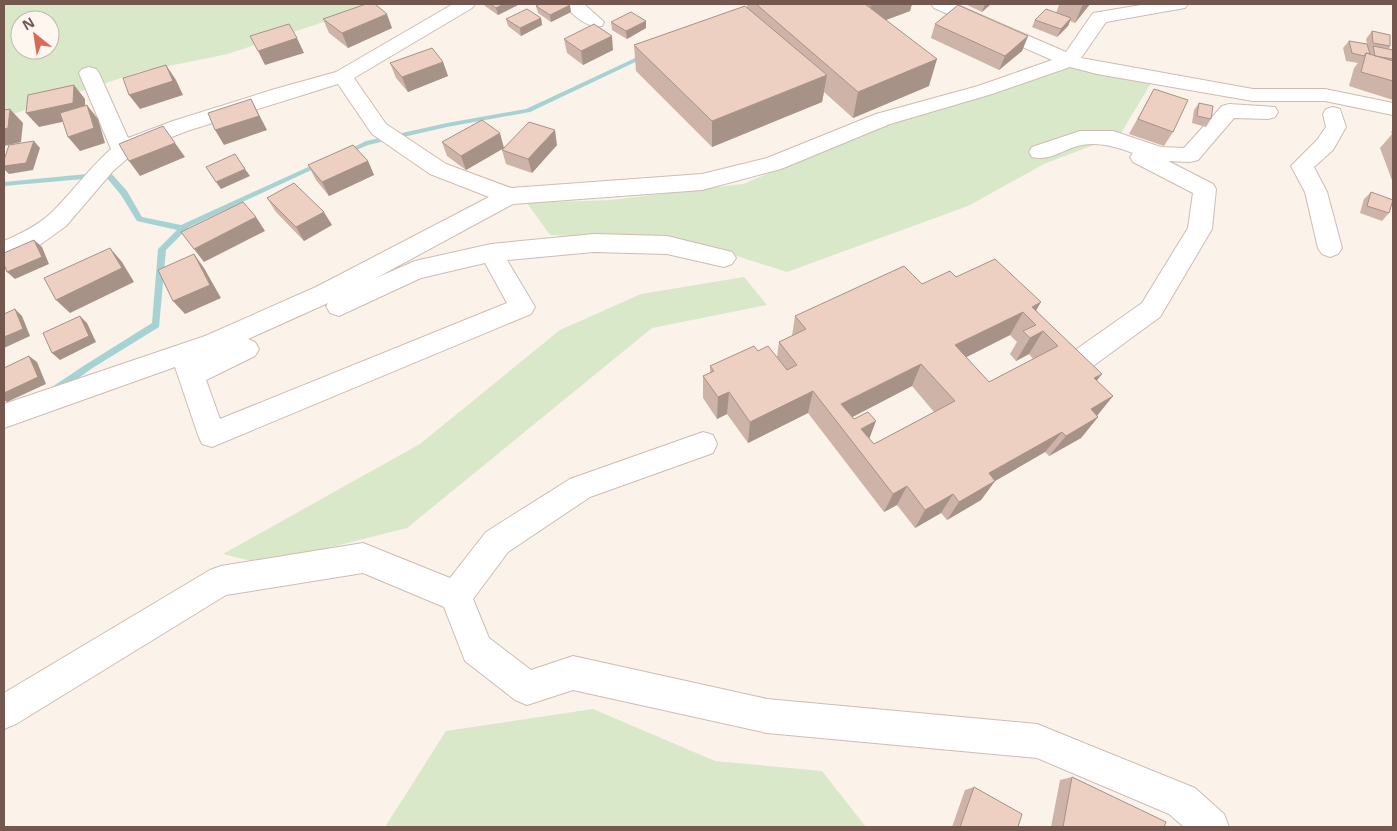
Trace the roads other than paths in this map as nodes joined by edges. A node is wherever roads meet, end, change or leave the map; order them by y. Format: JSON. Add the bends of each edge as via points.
{"nodes":[{"id":1,"x":466,"y":4,"type":"edge"},
{"id":2,"x":573,"y":4,"type":"edge"},
{"id":3,"x":940,"y":4,"type":"edge"},
{"id":4,"x":1180,"y":4,"type":"edge"},
{"id":5,"x":595,"y":22,"type":"edge"},
{"id":6,"x":1069,"y":61,"type":"junction"},
{"id":7,"x":89,"y":73,"type":"dead end"},
{"id":8,"x":343,"y":76,"type":"junction"},
{"id":9,"x":1362,"y":102,"type":"junction"},
{"id":10,"x":1393,"y":108,"type":"edge"},
{"id":11,"x":1333,"y":114,"type":"junction"},
{"id":12,"x":1103,"y":139,"type":"junction"},
{"id":13,"x":123,"y":151,"type":"junction"},
{"id":14,"x":1040,"y":152,"type":"dead end"},
{"id":15,"x":509,"y":196,"type":"junction"},
{"id":16,"x":1330,"y":248,"type":"dead end"},
{"id":17,"x":4,"y":252,"type":"edge"},
{"id":18,"x":491,"y":253,"type":"junction"},
{"id":19,"x":724,"y":258,"type":"dead end"},
{"id":20,"x":1080,"y":361,"type":"edge"},
{"id":21,"x":187,"y":364,"type":"junction"},
{"id":22,"x":4,"y":416,"type":"edge"},
{"id":23,"x":703,"y":444,"type":"dead end"},
{"id":24,"x":456,"y":596,"type":"junction"},
{"id":25,"x":4,"y":712,"type":"edge"},
{"id":26,"x":1211,"y":827,"type":"edge"}],
"edges":[{"from":1,"to":8,"type":"street"},
{"from":2,"to":5,"type":"street"},
{"from":3,"to":6,"type":"street"},
{"from":4,"to":6,"type":"street","via":[[1100,17]]},
{"from":6,"to":9,"type":"street","via":[[1253,95],[1325,95]]},
{"from":6,"to":15,"type":"street","via":[[985,90],[883,119],[772,164],[702,182]]},
{"from":7,"to":13,"type":"street"},
{"from":8,"to":13,"type":"street","via":[[180,126],[128,146]]},
{"from":8,"to":15,"type":"street","via":[[381,130],[438,169]]},
{"from":9,"to":10,"type":"street"},
{"from":9,"to":11,"type":"street"},
{"from":11,"to":12,"type":"street","via":[[1229,111],[1190,155],[1159,154],[1113,138]]},
{"from":11,"to":16,"type":"street","via":[[1336,127],[1325,145],[1302,166],[1316,192]]},
{"from":12,"to":14,"type":"street","via":[[1080,138]]},
{"from":12,"to":20,"type":"street","via":[[1205,188],[1200,229],[1151,310]]},
{"from":13,"to":17,"type":"street","via":[[105,166],[58,220],[33,238]]},
{"from":15,"to":21,"type":"street","via":[[325,294],[214,344]]},
{"from":18,"to":19,"type":"street","via":[[594,243],[667,245]]},
{"from":18,"to":21,"type":"street","via":[[415,270]]},
{"from":18,"to":21,"type":"street","via":[[522,307],[212,436]]},
{"from":21,"to":22,"type":"street","via":[[71,392]]},
{"from":23,"to":24,"type":"street","via":[[580,488],[497,542]]},
{"from":24,"to":25,"type":"street","via":[[363,558],[221,581]]},
{"from":24,"to":26,"type":"street","via":[[477,649],[527,688],[573,673],[767,716],[1037,741],[1182,802]]}]}
